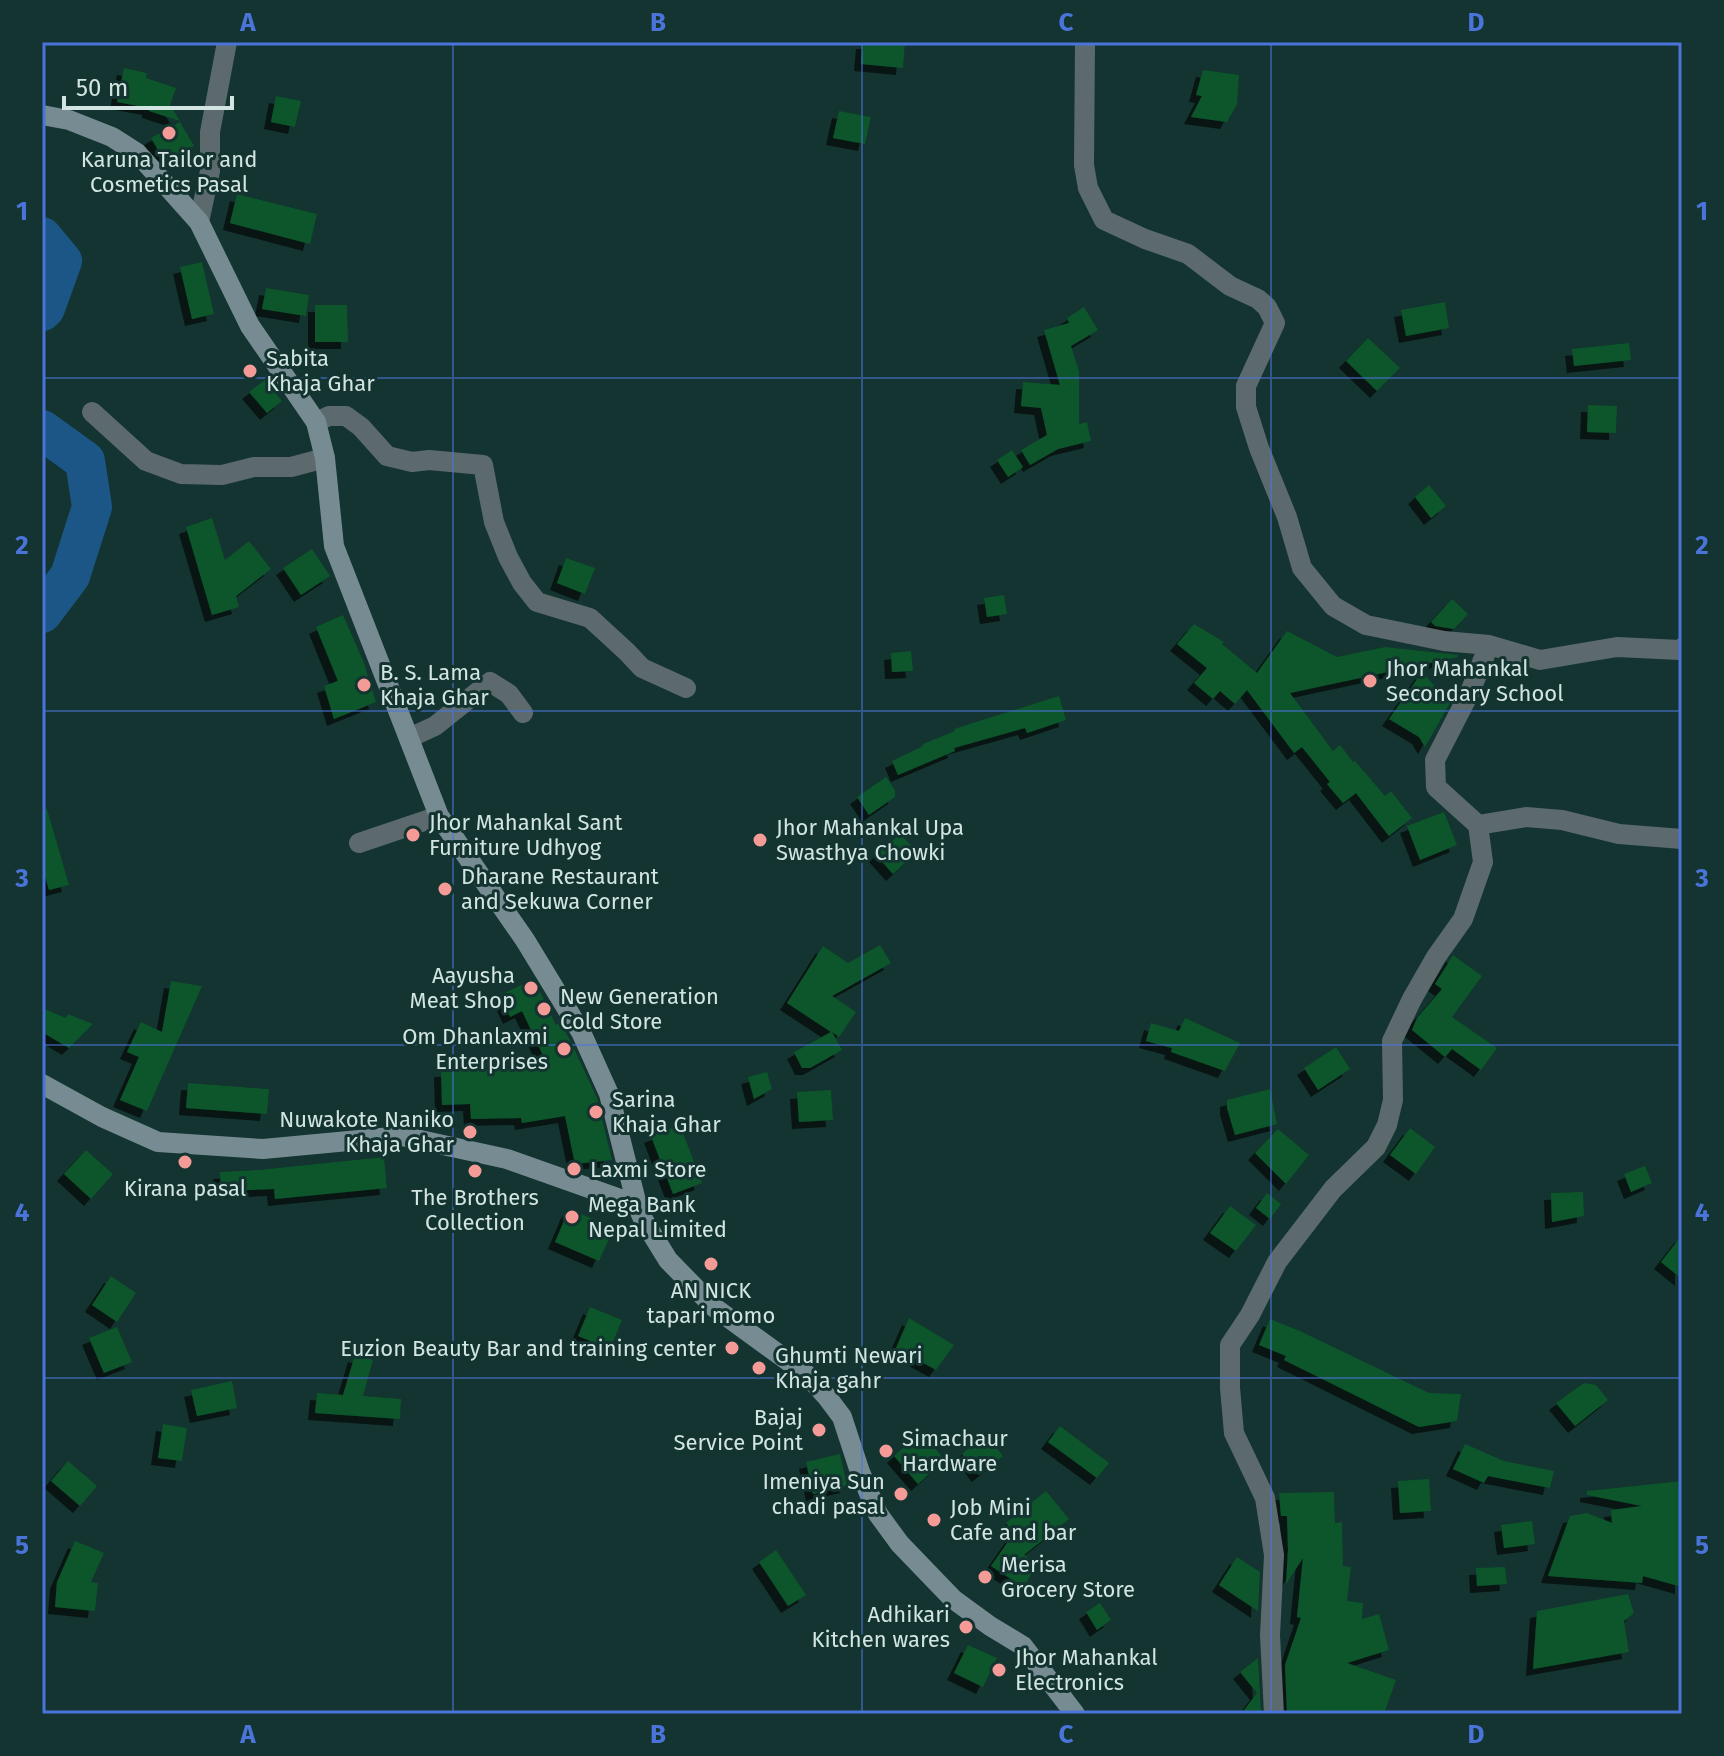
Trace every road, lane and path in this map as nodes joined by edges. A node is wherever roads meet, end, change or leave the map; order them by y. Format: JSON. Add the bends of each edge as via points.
{"nodes":[{"id":1,"x":227,"y":42,"type":"edge"},
{"id":2,"x":1085,"y":42,"type":"edge"},
{"id":3,"x":42,"y":115,"type":"edge"},
{"id":4,"x":199,"y":222,"type":"junction"},
{"id":5,"x":92,"y":412,"type":"dead end"},
{"id":6,"x":316,"y":422,"type":"junction"},
{"id":7,"x":325,"y":458,"type":"junction"},
{"id":8,"x":1489,"y":645,"type":"junction"},
{"id":9,"x":1682,"y":648,"type":"edge"},
{"id":10,"x":686,"y":688,"type":"dead end"},
{"id":11,"x":523,"y":713,"type":"dead end"},
{"id":12,"x":409,"y":738,"type":"junction"},
{"id":13,"x":439,"y":816,"type":"junction"},
{"id":14,"x":1478,"y":825,"type":"junction"},
{"id":15,"x":1682,"y":839,"type":"edge"},
{"id":16,"x":359,"y":843,"type":"dead end"},
{"id":17,"x":42,"y":1084,"type":"edge"},
{"id":18,"x":637,"y":1205,"type":"junction"},
{"id":19,"x":1075,"y":1714,"type":"edge"},
{"id":20,"x":1274,"y":1714,"type":"edge"}],
"edges":[{"from":1,"to":4,"type":"street"},
{"from":2,"to":8,"type":"street","via":[[1084,165],[1088,188],[1104,220],[1188,254],[1230,286],[1258,299],[1275,323],[1246,386],[1246,407],[1302,568],[1333,606],[1366,625]]},
{"from":3,"to":4,"type":"street","via":[[96,130],[137,153]]},
{"from":4,"to":6,"type":"street","via":[[250,326]]},
{"from":5,"to":7,"type":"street","via":[[146,461],[181,474],[222,475]]},
{"from":6,"to":7,"type":"street"},
{"from":6,"to":10,"type":"street","via":[[346,416],[387,456],[483,465],[499,534],[537,602],[590,618],[642,668]]},
{"from":7,"to":12,"type":"street","via":[[334,546]]},
{"from":8,"to":9,"type":"street","via":[[1540,660],[1617,647]]},
{"from":8,"to":14,"type":"street","via":[[1435,760],[1436,787]]},
{"from":11,"to":12,"type":"street","via":[[509,694],[490,682],[435,726]]},
{"from":12,"to":13,"type":"street"},
{"from":13,"to":16,"type":"street"},
{"from":13,"to":18,"type":"street","via":[[581,1032],[609,1094]]},
{"from":14,"to":15,"type":"street","via":[[1526,817]]},
{"from":14,"to":20,"type":"street","via":[[1483,862],[1463,919],[1436,957],[1392,1041],[1393,1100],[1387,1125],[1376,1147],[1333,1189],[1277,1262],[1230,1345],[1234,1433],[1265,1498],[1274,1555]]},
{"from":17,"to":18,"type":"street","via":[[158,1142],[263,1149],[402,1136],[507,1159]]},
{"from":18,"to":19,"type":"street","via":[[668,1260],[715,1308],[806,1374],[827,1397],[842,1417],[878,1514],[900,1544],[953,1599],[1023,1646]]}]}
